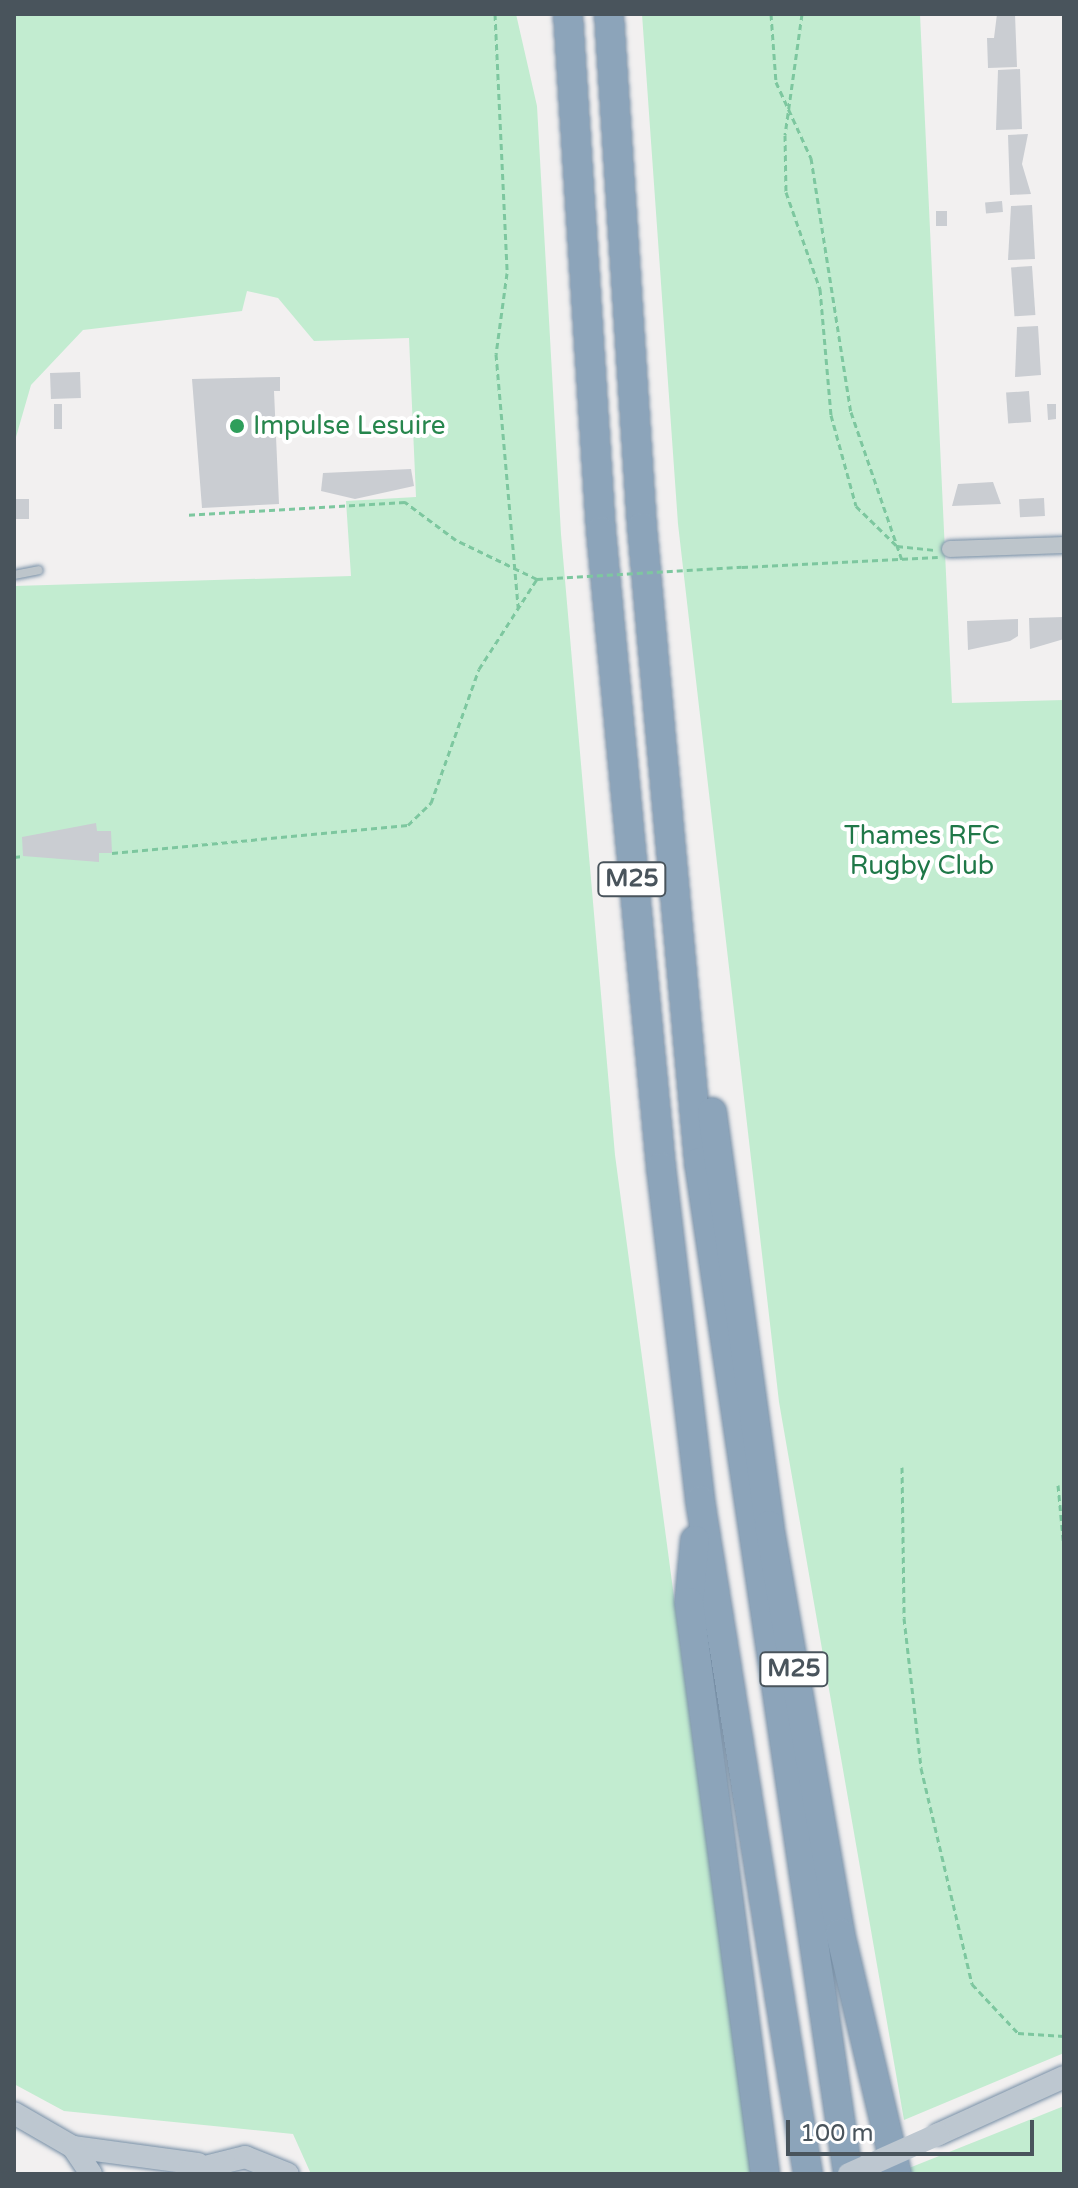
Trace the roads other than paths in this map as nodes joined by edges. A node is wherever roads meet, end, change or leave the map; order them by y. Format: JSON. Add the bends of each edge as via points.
{"nodes":[{"id":1,"x":568,"y":14,"type":"edge"},
{"id":2,"x":609,"y":14,"type":"edge"},
{"id":3,"x":1064,"y":545,"type":"edge"},
{"id":4,"x":947,"y":553,"type":"road end"},
{"id":5,"x":39,"y":570,"type":"dead end"},
{"id":6,"x":14,"y":575,"type":"edge"},
{"id":7,"x":671,"y":850,"type":"junction"},
{"id":8,"x":700,"y":1500,"type":"junction"},
{"id":9,"x":738,"y":1740,"type":"junction"},
{"id":10,"x":812,"y":1932,"type":"junction"},
{"id":11,"x":1064,"y":2077,"type":"edge"},
{"id":12,"x":14,"y":2113,"type":"edge"},
{"id":13,"x":73,"y":2147,"type":"junction"},
{"id":14,"x":191,"y":2169,"type":"edge"},
{"id":15,"x":91,"y":2174,"type":"edge"},
{"id":16,"x":288,"y":2174,"type":"edge"},
{"id":17,"x":765,"y":2174,"type":"edge"},
{"id":18,"x":779,"y":2174,"type":"edge"},
{"id":19,"x":808,"y":2174,"type":"edge"},
{"id":20,"x":848,"y":2174,"type":"edge"},
{"id":21,"x":880,"y":2174,"type":"edge"},
{"id":22,"x":897,"y":2174,"type":"edge"}],
"edges":[{"from":1,"to":8,"type":"highway","number":"M25","via":[[616,704]]},
{"from":2,"to":7,"type":"highway","number":"M25"},
{"from":3,"to":4,"type":"street"},
{"from":5,"to":6,"type":"lane"},
{"from":7,"to":10,"type":"highway","number":"M25","via":[[726,1371]]},
{"from":7,"to":22,"type":"highway","number":"M25","via":[[769,1525],[856,2016]]},
{"from":8,"to":9,"type":"highway","number":"M25"},
{"from":8,"to":17,"type":"highway","number":"M25","via":[[689,1602]]},
{"from":9,"to":18,"type":"highway","number":"M25"},
{"from":9,"to":19,"type":"highway","number":"M25"},
{"from":10,"to":20,"type":"highway","number":"M25"},
{"from":10,"to":21,"type":"highway","number":"M25"},
{"from":11,"to":20,"type":"main road","bridge":true},
{"from":12,"to":13,"type":"main road"},
{"from":13,"to":14,"type":"main road"},
{"from":13,"to":15,"type":"main road"},
{"from":14,"to":16,"type":"main road","via":[[245,2157]]}]}
